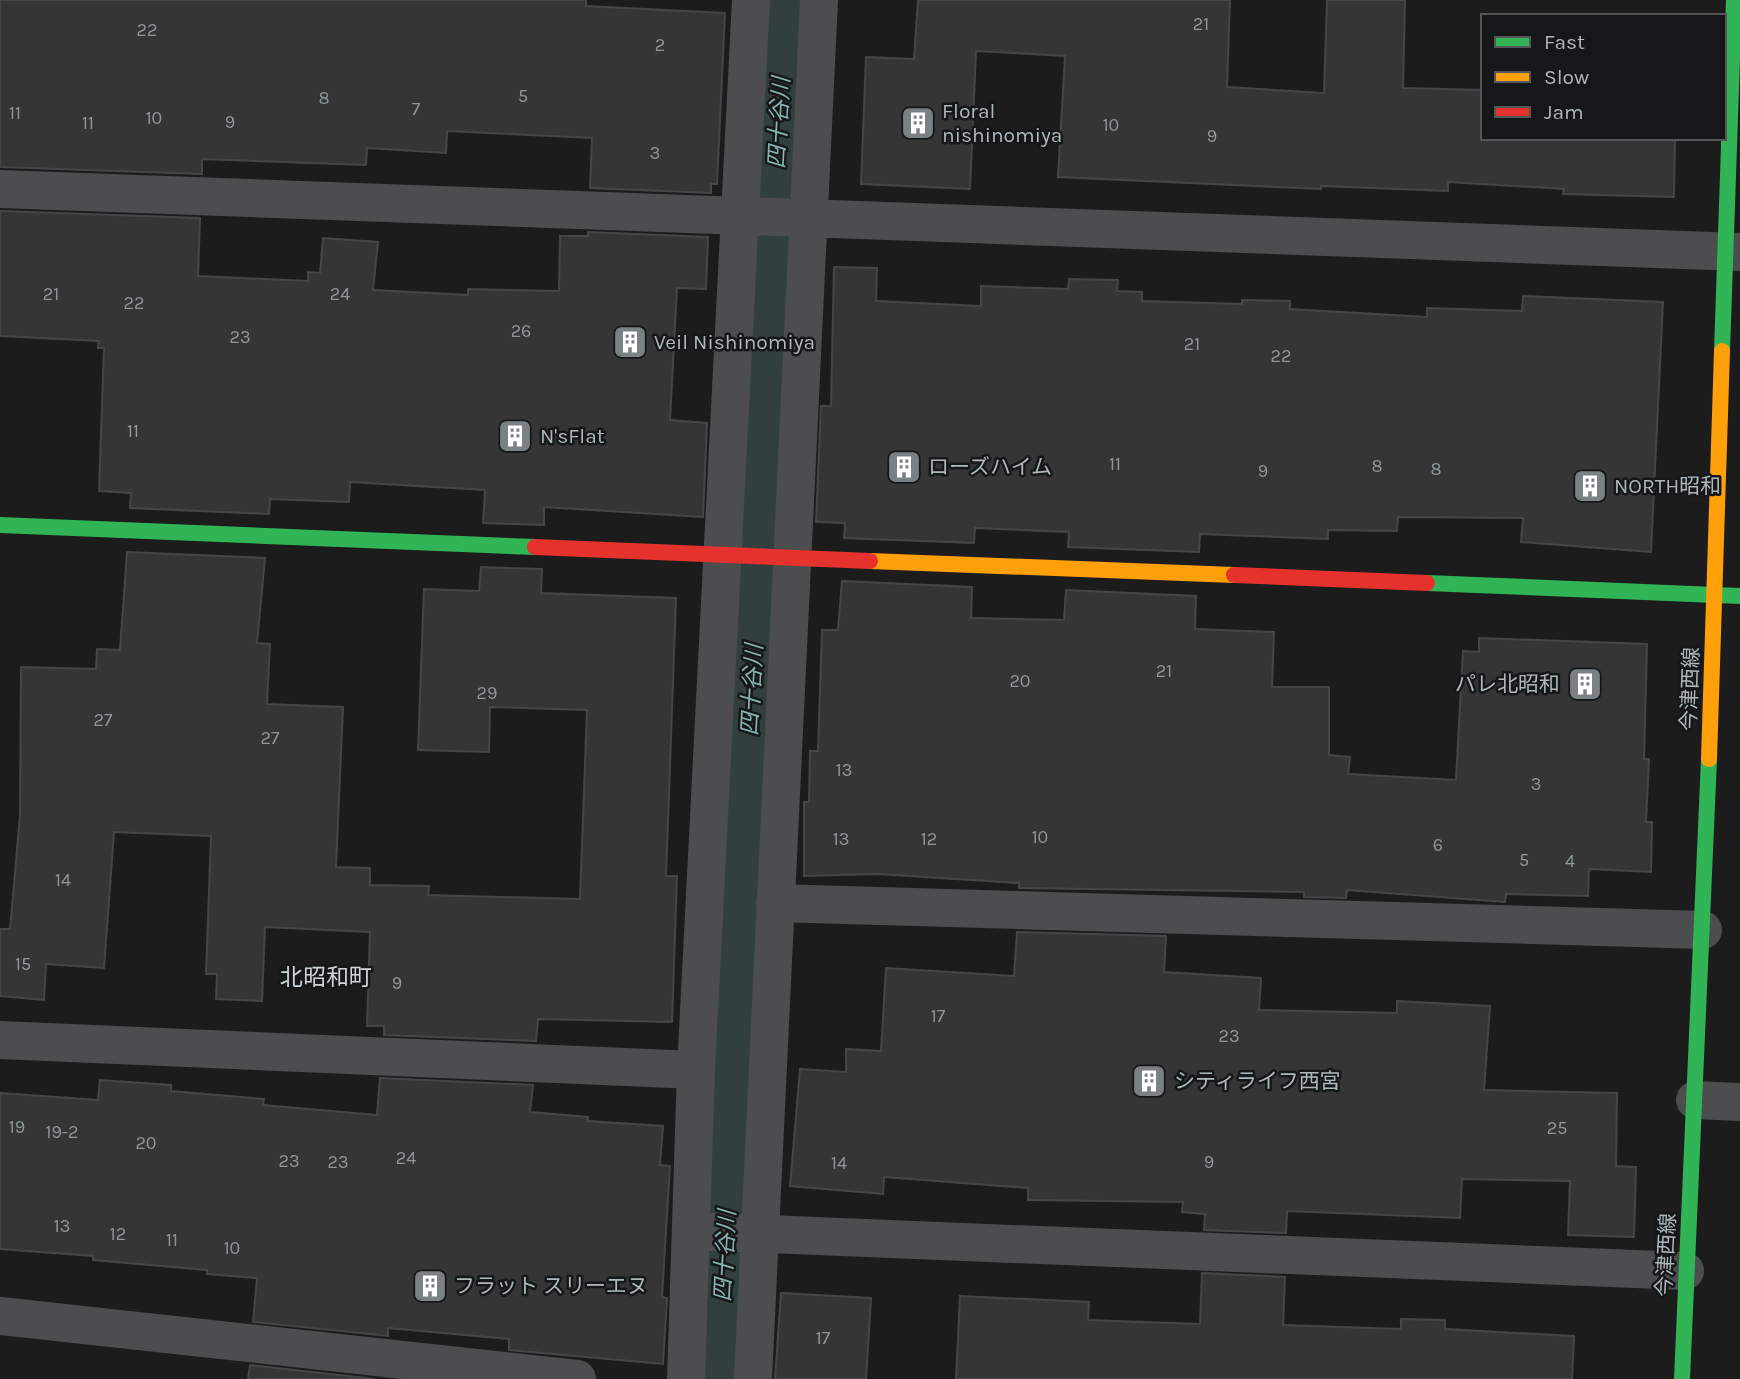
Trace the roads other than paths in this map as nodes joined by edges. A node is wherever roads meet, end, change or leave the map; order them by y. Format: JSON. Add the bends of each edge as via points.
{"nodes":[{"id":1,"x":751,"y":0,"type":"edge"},
{"id":2,"x":819,"y":0,"type":"edge"},
{"id":3,"x":1734,"y":0,"type":"edge"},
{"id":4,"x":1736,"y":75,"type":"edge"},
{"id":5,"x":0,"y":188,"type":"edge"},
{"id":6,"x":746,"y":216,"type":"junction"},
{"id":7,"x":800,"y":218,"type":"junction"},
{"id":8,"x":1733,"y":251,"type":"edge"},
{"id":9,"x":0,"y":524,"type":"edge"},
{"id":10,"x":730,"y":554,"type":"junction"},
{"id":11,"x":782,"y":557,"type":"junction"},
{"id":12,"x":1714,"y":596,"type":"junction"},
{"id":13,"x":1740,"y":596,"type":"edge"},
{"id":14,"x":775,"y":903,"type":"junction"},
{"id":15,"x":1703,"y":930,"type":"junction"},
{"id":16,"x":0,"y":1040,"type":"edge"},
{"id":17,"x":696,"y":1070,"type":"junction"},
{"id":18,"x":1695,"y":1100,"type":"junction"},
{"id":19,"x":1740,"y":1102,"type":"edge"},
{"id":20,"x":691,"y":1231,"type":"junction"},
{"id":21,"x":761,"y":1234,"type":"junction"},
{"id":22,"x":1685,"y":1271,"type":"junction"},
{"id":23,"x":0,"y":1316,"type":"edge"},
{"id":24,"x":577,"y":1379,"type":"edge"},
{"id":25,"x":686,"y":1379,"type":"edge"},
{"id":26,"x":753,"y":1379,"type":"edge"},
{"id":27,"x":1682,"y":1379,"type":"edge"}],
"edges":[{"from":1,"to":6,"type":"street"},
{"from":2,"to":7,"type":"street"},
{"from":3,"to":4,"type":"street","name":"今津西線"},
{"from":4,"to":8,"type":"street","name":"今津西線"},
{"from":5,"to":6,"type":"street"},
{"from":6,"to":7,"type":"street"},
{"from":6,"to":10,"type":"street"},
{"from":7,"to":8,"type":"street"},
{"from":7,"to":11,"type":"street"},
{"from":8,"to":12,"type":"street","name":"今津西線"},
{"from":9,"to":10,"type":"street"},
{"from":10,"to":11,"type":"street"},
{"from":10,"to":17,"type":"street"},
{"from":11,"to":12,"type":"street"},
{"from":11,"to":14,"type":"street"},
{"from":12,"to":13,"type":"street"},
{"from":12,"to":15,"type":"street","name":"今津西線"},
{"from":14,"to":15,"type":"street"},
{"from":14,"to":21,"type":"street"},
{"from":15,"to":18,"type":"street","name":"今津西線"},
{"from":16,"to":17,"type":"street"},
{"from":17,"to":20,"type":"street"},
{"from":18,"to":19,"type":"street"},
{"from":18,"to":22,"type":"street","name":"今津西線"},
{"from":20,"to":21,"type":"street"},
{"from":20,"to":25,"type":"street"},
{"from":21,"to":22,"type":"street"},
{"from":21,"to":26,"type":"street"},
{"from":22,"to":27,"type":"street","name":"今津西線"},
{"from":23,"to":24,"type":"street"}]}
